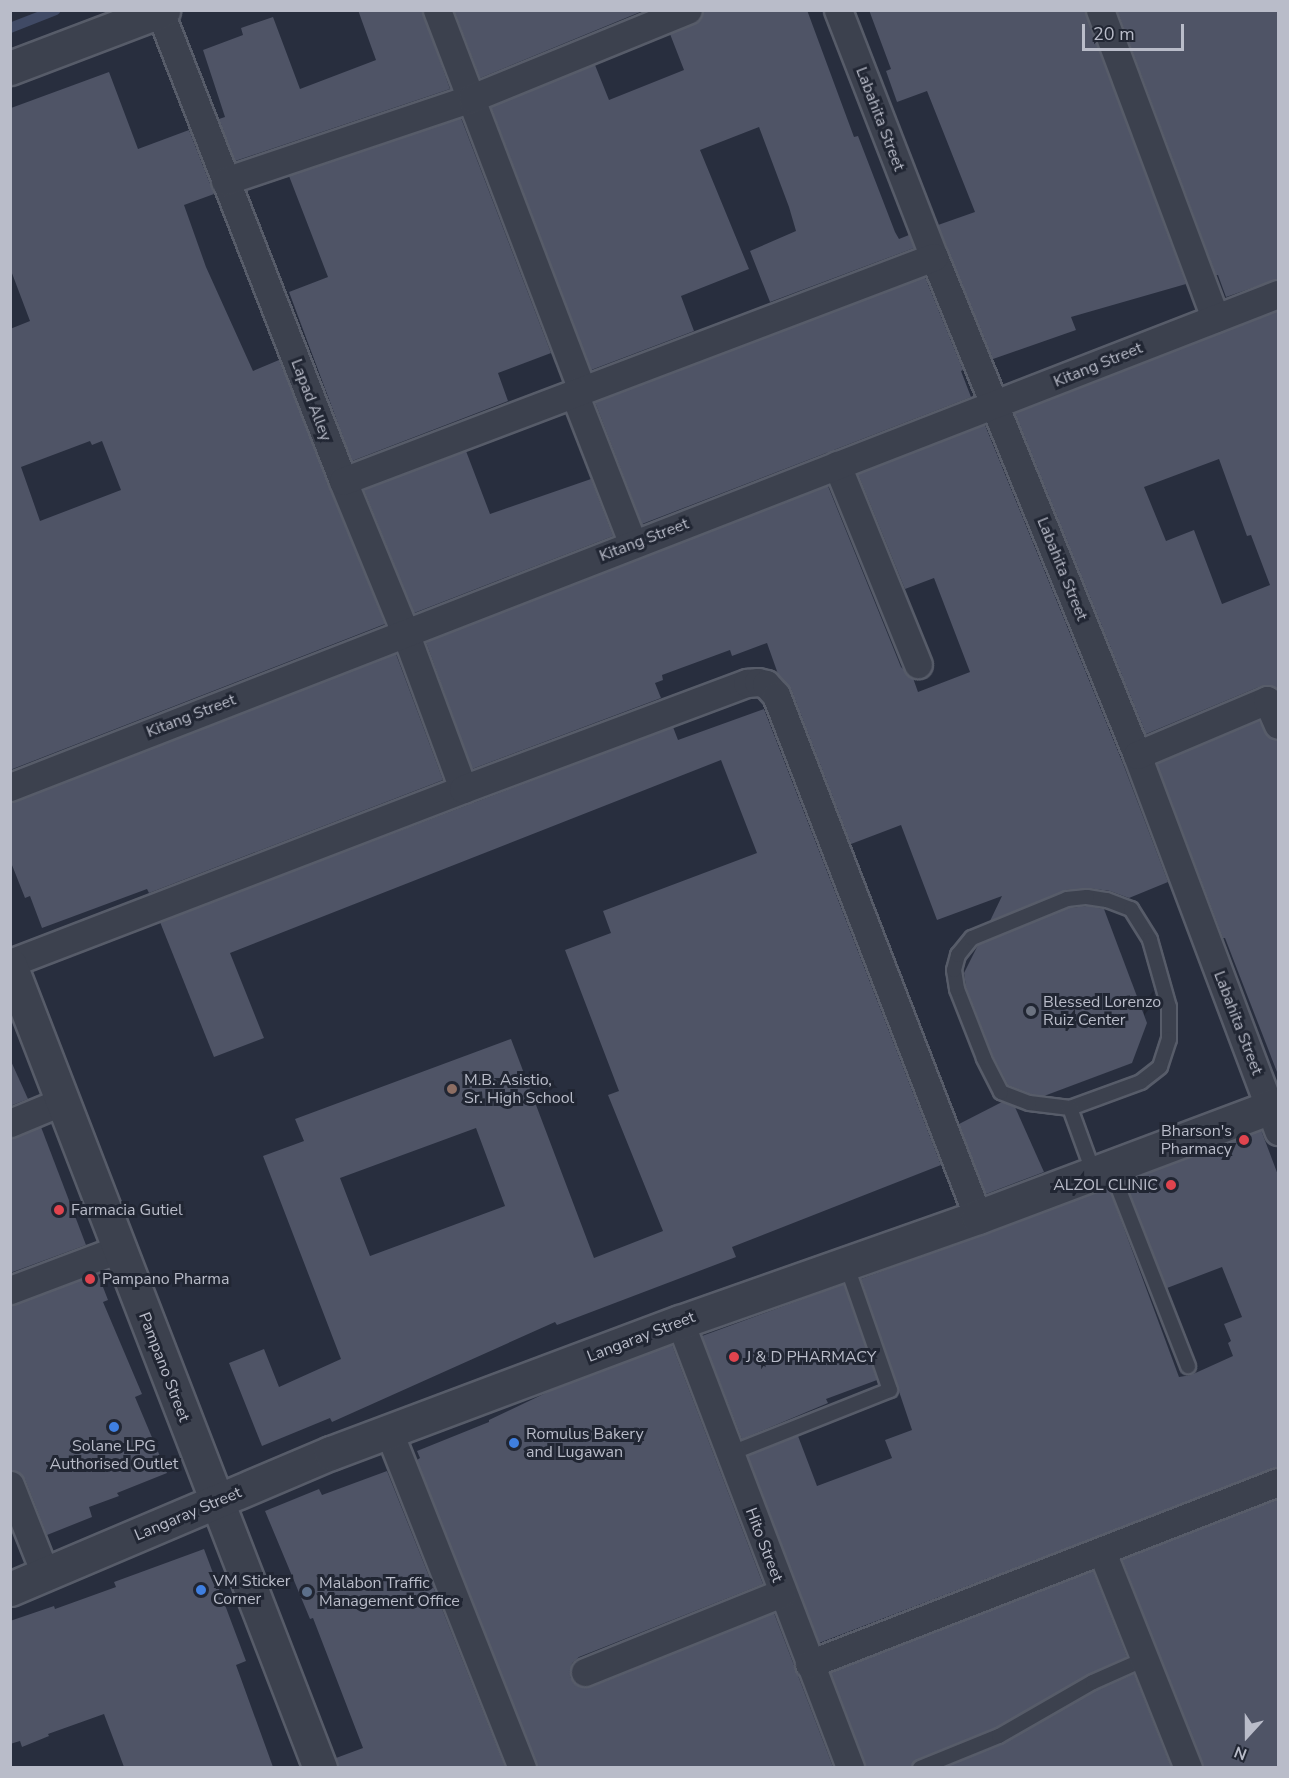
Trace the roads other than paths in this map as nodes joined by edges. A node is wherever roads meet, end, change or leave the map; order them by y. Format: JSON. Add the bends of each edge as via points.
{"nodes":[{"id":1,"x":437,"y":10,"type":"edge"},
{"id":2,"x":688,"y":10,"type":"edge"},
{"id":3,"x":838,"y":10,"type":"edge"},
{"id":4,"x":1100,"y":10,"type":"edge"},
{"id":5,"x":161,"y":11,"type":"edge"},
{"id":6,"x":10,"y":68,"type":"edge"},
{"id":7,"x":472,"y":98,"type":"junction"},
{"id":8,"x":225,"y":181,"type":"junction"},
{"id":9,"x":934,"y":256,"type":"junction"},
{"id":10,"x":1278,"y":294,"type":"edge"},
{"id":11,"x":1215,"y":318,"type":"junction"},
{"id":12,"x":578,"y":392,"type":"junction"},
{"id":13,"x":996,"y":405,"type":"junction"},
{"id":14,"x":837,"y":465,"type":"junction"},
{"id":15,"x":343,"y":481,"type":"junction"},
{"id":16,"x":633,"y":544,"type":"junction"},
{"id":17,"x":405,"y":632,"type":"junction"},
{"id":18,"x":918,"y":664,"type":"dead end"},
{"id":19,"x":1273,"y":697,"type":"edge"},
{"id":20,"x":1278,"y":725,"type":"edge"},
{"id":21,"x":1137,"y":755,"type":"junction"},
{"id":22,"x":10,"y":787,"type":"edge"},
{"id":23,"x":463,"y":789,"type":"junction"},
{"id":24,"x":10,"y":964,"type":"edge"},
{"id":25,"x":63,"y":1101,"type":"junction"},
{"id":26,"x":1070,"y":1108,"type":"junction"},
{"id":27,"x":1276,"y":1115,"type":"edge"},
{"id":28,"x":10,"y":1122,"type":"edge"},
{"id":29,"x":1102,"y":1171,"type":"junction"},
{"id":30,"x":978,"y":1217,"type":"junction"},
{"id":31,"x":119,"y":1249,"type":"junction"},
{"id":32,"x":846,"y":1264,"type":"junction"},
{"id":33,"x":10,"y":1290,"type":"edge"},
{"id":34,"x":680,"y":1322,"type":"junction"},
{"id":35,"x":1188,"y":1366,"type":"dead end"},
{"id":36,"x":389,"y":1432,"type":"junction"},
{"id":37,"x":729,"y":1454,"type":"junction"},
{"id":38,"x":1278,"y":1482,"type":"edge"},
{"id":39,"x":10,"y":1485,"type":"edge"},
{"id":40,"x":216,"y":1502,"type":"junction"},
{"id":41,"x":1102,"y":1552,"type":"junction"},
{"id":42,"x":46,"y":1576,"type":"junction"},
{"id":43,"x":10,"y":1589,"type":"edge"},
{"id":44,"x":782,"y":1593,"type":"junction"},
{"id":45,"x":1145,"y":1659,"type":"junction"},
{"id":46,"x":809,"y":1664,"type":"junction"},
{"id":47,"x":585,"y":1672,"type":"dead end"},
{"id":48,"x":320,"y":1767,"type":"edge"},
{"id":49,"x":522,"y":1767,"type":"edge"},
{"id":50,"x":850,"y":1767,"type":"edge"},
{"id":51,"x":920,"y":1767,"type":"edge"},
{"id":52,"x":1188,"y":1767,"type":"edge"}],
"edges":[{"from":1,"to":7,"type":"street"},
{"from":2,"to":7,"type":"street"},
{"from":3,"to":9,"type":"street","name":"Labahita Street"},
{"from":4,"to":11,"type":"street"},
{"from":5,"to":6,"type":"street"},
{"from":5,"to":8,"type":"street","name":"Lapad Alley"},
{"from":7,"to":8,"type":"street"},
{"from":7,"to":12,"type":"street"},
{"from":8,"to":15,"type":"street","name":"Lapad Alley"},
{"from":9,"to":12,"type":"street"},
{"from":9,"to":13,"type":"street","name":"Labahita Street"},
{"from":10,"to":11,"type":"street","name":"Kitang Street"},
{"from":11,"to":13,"type":"street","name":"Kitang Street"},
{"from":12,"to":15,"type":"street"},
{"from":12,"to":16,"type":"street"},
{"from":13,"to":14,"type":"street","name":"Kitang Street"},
{"from":13,"to":21,"type":"street","name":"Labahita Street"},
{"from":14,"to":16,"type":"street","name":"Kitang Street"},
{"from":14,"to":18,"type":"street"},
{"from":15,"to":17,"type":"street","name":"Lapad Alley"},
{"from":16,"to":17,"type":"street","name":"Kitang Street"},
{"from":17,"to":22,"type":"street","name":"Kitang Street"},
{"from":17,"to":23,"type":"street","name":"Lapad Alley"},
{"from":19,"to":20,"type":"street"},
{"from":19,"to":21,"type":"street"},
{"from":21,"to":27,"type":"street","name":"Labahita Street"},
{"from":23,"to":24,"type":"street"},
{"from":23,"to":30,"type":"street","via":[[747,683],[758,682],[773,689]]},
{"from":24,"to":25,"type":"street","name":"Pampano Street"},
{"from":25,"to":28,"type":"street"},
{"from":25,"to":31,"type":"street","name":"Pampano Street"},
{"from":26,"to":26,"type":"lane","via":[[1029,1103],[1001,1092],[957,989],[954,970],[958,955],[972,938],[1067,899],[1087,897],[1131,909],[1150,940],[1169,1007],[1169,1040],[1160,1067],[1141,1082]]},
{"from":26,"to":29,"type":"lane"},
{"from":27,"to":29,"type":"street","name":"Langaray Street"},
{"from":29,"to":30,"type":"street","name":"Langaray Street"},
{"from":29,"to":35,"type":"lane"},
{"from":30,"to":32,"type":"street","name":"Langaray Street"},
{"from":31,"to":33,"type":"street"},
{"from":31,"to":40,"type":"street","name":"Pampano Street"},
{"from":32,"to":34,"type":"street","name":"Langaray Street"},
{"from":32,"to":37,"type":"lane","via":[[890,1390]]},
{"from":34,"to":36,"type":"street","name":"Langaray Street"},
{"from":34,"to":37,"type":"street","name":"Hito Street"},
{"from":36,"to":40,"type":"street","name":"Langaray Street"},
{"from":36,"to":49,"type":"street"},
{"from":37,"to":44,"type":"street","name":"Hito Street"},
{"from":38,"to":41,"type":"street"},
{"from":39,"to":42,"type":"street"},
{"from":40,"to":42,"type":"street","name":"Langaray Street"},
{"from":40,"to":48,"type":"street","name":"Pampano Street"},
{"from":41,"to":45,"type":"street"},
{"from":41,"to":46,"type":"street"},
{"from":42,"to":43,"type":"street","name":"Langaray Street"},
{"from":44,"to":46,"type":"street","name":"Hito Street"},
{"from":44,"to":47,"type":"street"},
{"from":45,"to":51,"type":"lane","via":[[1093,1682],[999,1736]]},
{"from":45,"to":52,"type":"street"},
{"from":46,"to":50,"type":"street","name":"Hito Street"}]}
